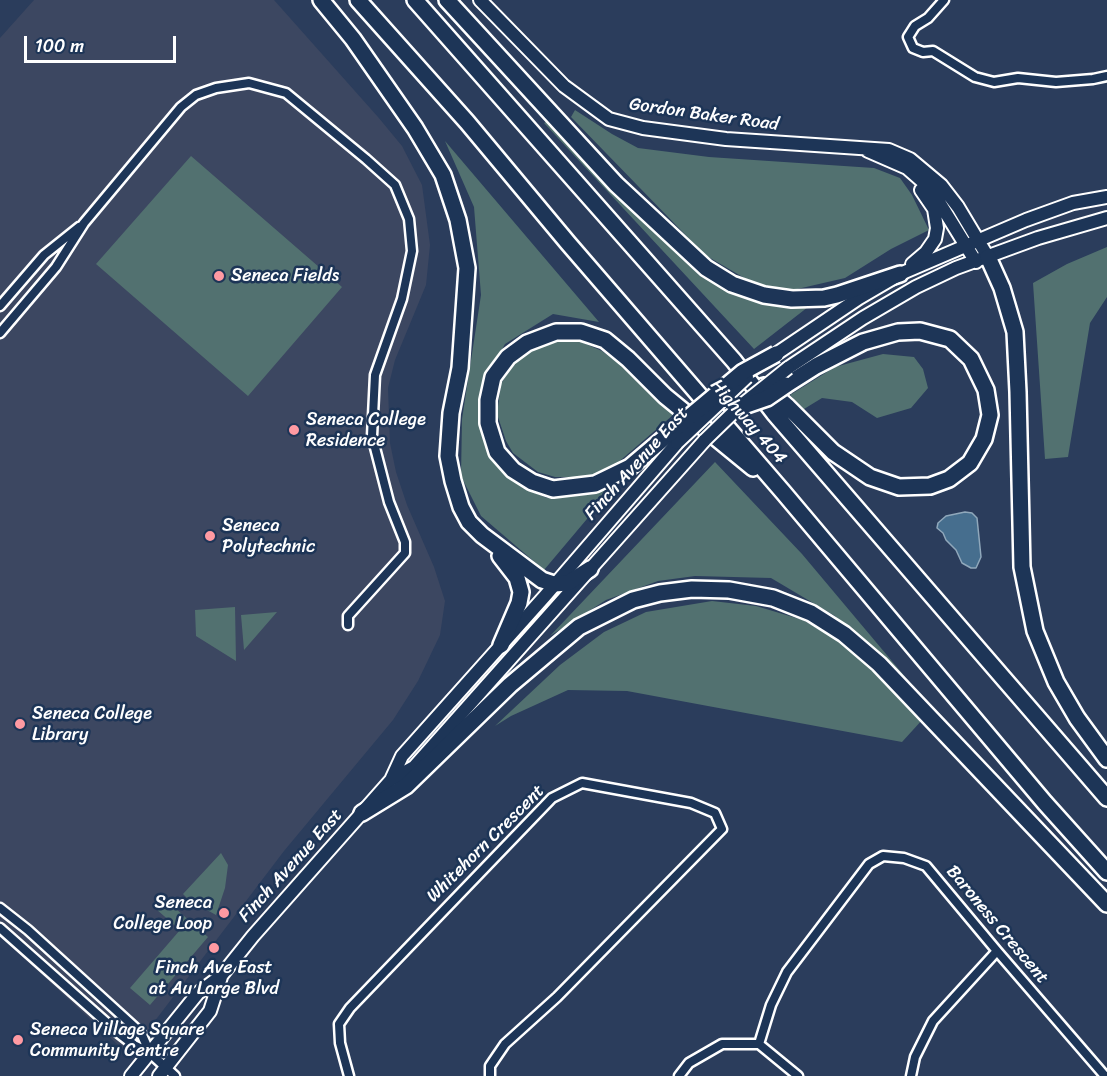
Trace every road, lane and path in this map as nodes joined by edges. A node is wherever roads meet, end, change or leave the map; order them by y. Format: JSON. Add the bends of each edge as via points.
{"nodes":[{"id":1,"x":321,"y":0,"type":"edge"},
{"id":2,"x":358,"y":0,"type":"edge"},
{"id":3,"x":415,"y":0,"type":"edge"},
{"id":4,"x":447,"y":0,"type":"edge"},
{"id":5,"x":480,"y":0,"type":"edge"},
{"id":6,"x":944,"y":0,"type":"edge"},
{"id":7,"x":1107,"y":76,"type":"edge"},
{"id":8,"x":862,"y":148,"type":"junction"},
{"id":9,"x":881,"y":157,"type":"junction"},
{"id":10,"x":1107,"y":197,"type":"edge"},
{"id":11,"x":1107,"y":218,"type":"edge"},
{"id":12,"x":84,"y":223,"type":"junction"},
{"id":13,"x":978,"y":239,"type":"junction"},
{"id":14,"x":965,"y":245,"type":"junction"},
{"id":15,"x":982,"y":259,"type":"junction"},
{"id":16,"x":900,"y":274,"type":"junction"},
{"id":17,"x":0,"y":306,"type":"edge"},
{"id":18,"x":0,"y":333,"type":"edge"},
{"id":19,"x":776,"y":354,"type":"joint"},
{"id":20,"x":734,"y":361,"type":"junction"},
{"id":21,"x":738,"y":408,"type":"junction"},
{"id":22,"x":673,"y":438,"type":"junction"},
{"id":23,"x":783,"y":492,"type":"junction"},
{"id":24,"x":482,"y":535,"type":"junction"},
{"id":25,"x":590,"y":569,"type":"junction"},
{"id":26,"x":554,"y":584,"type":"junction"},
{"id":27,"x":348,"y":625,"type":"dead end"},
{"id":28,"x":501,"y":645,"type":"junction"},
{"id":29,"x":1107,"y":759,"type":"edge"},
{"id":30,"x":391,"y":780,"type":"junction"},
{"id":31,"x":1107,"y":798,"type":"edge"},
{"id":32,"x":362,"y":813,"type":"junction"},
{"id":33,"x":1107,"y":872,"type":"edge"},
{"id":34,"x":1107,"y":904,"type":"edge"},
{"id":35,"x":0,"y":908,"type":"edge"},
{"id":36,"x":0,"y":928,"type":"edge"},
{"id":37,"x":997,"y":951,"type":"junction"},
{"id":38,"x":221,"y":976,"type":"junction"},
{"id":39,"x":759,"y":1044,"type":"junction"},
{"id":40,"x":150,"y":1053,"type":"junction"},
{"id":41,"x":167,"y":1073,"type":"edge"},
{"id":42,"x":131,"y":1076,"type":"edge"},
{"id":43,"x":349,"y":1076,"type":"edge"},
{"id":44,"x":490,"y":1076,"type":"edge"},
{"id":45,"x":679,"y":1076,"type":"edge"},
{"id":46,"x":798,"y":1076,"type":"edge"},
{"id":47,"x":911,"y":1076,"type":"edge"},
{"id":48,"x":1105,"y":1076,"type":"edge"}],
"edges":[{"from":1,"to":24,"type":"highway","via":[[415,128],[442,175],[458,220],[467,268],[460,368],[448,456],[461,507]]},
{"from":2,"to":23,"type":"highway","name":"Highway 404"},
{"from":3,"to":20,"type":"highway","name":"Highway 404"},
{"from":4,"to":16,"type":"highway","via":[[616,184],[686,251],[732,284],[792,299],[837,295]]},
{"from":5,"to":8,"type":"main road","name":"Gordon Baker Road","via":[[564,86],[609,119],[643,128],[726,139]]},
{"from":6,"to":7,"type":"street","via":[[915,26],[908,37],[913,48],[933,51],[975,77],[993,82],[1018,78],[1056,82]]},
{"from":8,"to":9,"type":"main road","name":"Gordon Baker Road"},
{"from":8,"to":13,"type":"main road","name":"Gordon Baker Road","via":[[889,150],[926,170],[941,184]]},
{"from":9,"to":14,"type":"main road","name":"Gordon Baker Road","via":[[907,168],[931,189]]},
{"from":9,"to":16,"type":"main road","via":[[914,182],[937,218],[935,239]]},
{"from":10,"to":13,"type":"main road","via":[[1073,203]]},
{"from":11,"to":15,"type":"main road","name":"Finch Avenue East"},
{"from":12,"to":17,"type":"street","via":[[44,255]]},
{"from":12,"to":18,"type":"street","via":[[56,267]]},
{"from":12,"to":27,"type":"street","via":[[181,107],[196,95],[249,83],[286,93],[395,185],[409,219],[412,251],[402,299],[375,375],[372,436],[405,553],[348,616]]},
{"from":13,"to":14,"type":"main road"},
{"from":13,"to":15,"type":"main road","name":"Gordon Baker Road"},
{"from":14,"to":15,"type":"main road","name":"Gordon Baker Road"},
{"from":14,"to":16,"type":"main road"},
{"from":15,"to":21,"type":"main road","name":"Finch Avenue East","bridge":true,"via":[[888,302],[788,368]]},
{"from":15,"to":29,"type":"highway","via":[[1002,288],[1015,332],[1022,567],[1035,631],[1056,682]]},
{"from":16,"to":19,"type":"main road"},
{"from":19,"to":22,"type":"highway","bridge":true,"via":[[743,372]]},
{"from":20,"to":21,"type":"highway","bridge":true,"via":[[788,407],[833,452],[870,477],[899,487],[930,486],[949,479],[970,463],[984,439],[990,416],[986,390],[971,359],[950,339],[920,331],[898,332],[863,342],[825,361],[786,385],[767,398]]},
{"from":20,"to":31,"type":"highway","name":"Highway 404","via":[[788,430]]},
{"from":21,"to":25,"type":"main road","name":"Finch Avenue East","bridge":true,"via":[[693,451]]},
{"from":22,"to":23,"type":"highway","via":[[630,467],[595,484],[553,489],[542,486],[513,470],[497,452],[488,423],[493,377],[508,357],[527,343],[556,332],[581,332],[605,340],[665,396]]},
{"from":22,"to":26,"type":"main road","name":"Finch Avenue East"},
{"from":23,"to":33,"type":"highway","name":"Highway 404"},
{"from":24,"to":26,"type":"highway","via":[[542,580]]},
{"from":24,"to":28,"type":"highway","via":[[511,568],[521,592]]},
{"from":25,"to":26,"type":"highway","via":[[568,583]]},
{"from":25,"to":30,"type":"main road","name":"Finch Avenue East","via":[[414,767]]},
{"from":26,"to":28,"type":"main road","name":"Finch Avenue East"},
{"from":28,"to":30,"type":"main road","name":"Finch Avenue East","via":[[402,756]]},
{"from":30,"to":32,"type":"main road","name":"Finch Avenue East"},
{"from":32,"to":34,"type":"highway","via":[[406,786],[510,685],[579,627],[633,600],[660,593],[729,590],[811,613],[844,634],[879,664]]},
{"from":32,"to":38,"type":"main road","name":"Finch Avenue East"},
{"from":35,"to":40,"type":"street","via":[[141,1033]]},
{"from":36,"to":40,"type":"street","via":[[116,1031]]},
{"from":37,"to":39,"type":"street","name":"Baroness Crescent","via":[[926,866],[883,856],[869,864],[787,972]]},
{"from":37,"to":47,"type":"street","via":[[933,1021],[915,1057]]},
{"from":37,"to":48,"type":"street","name":"Baroness Crescent"},
{"from":38,"to":40,"type":"main road","name":"Finch Avenue East","via":[[198,993]]},
{"from":38,"to":41,"type":"main road","name":"Finch Avenue East","via":[[210,1011]]},
{"from":39,"to":45,"type":"street","via":[[722,1044],[689,1063]]},
{"from":39,"to":46,"type":"street"},
{"from":40,"to":41,"type":"street"},
{"from":40,"to":42,"type":"main road","name":"Finch Avenue East"},
{"from":43,"to":44,"type":"street","name":"Whitehorn Crescent","via":[[339,1024],[350,1008],[552,798],[582,783],[691,803],[715,813],[722,829],[558,997],[505,1044],[490,1066]]}]}
